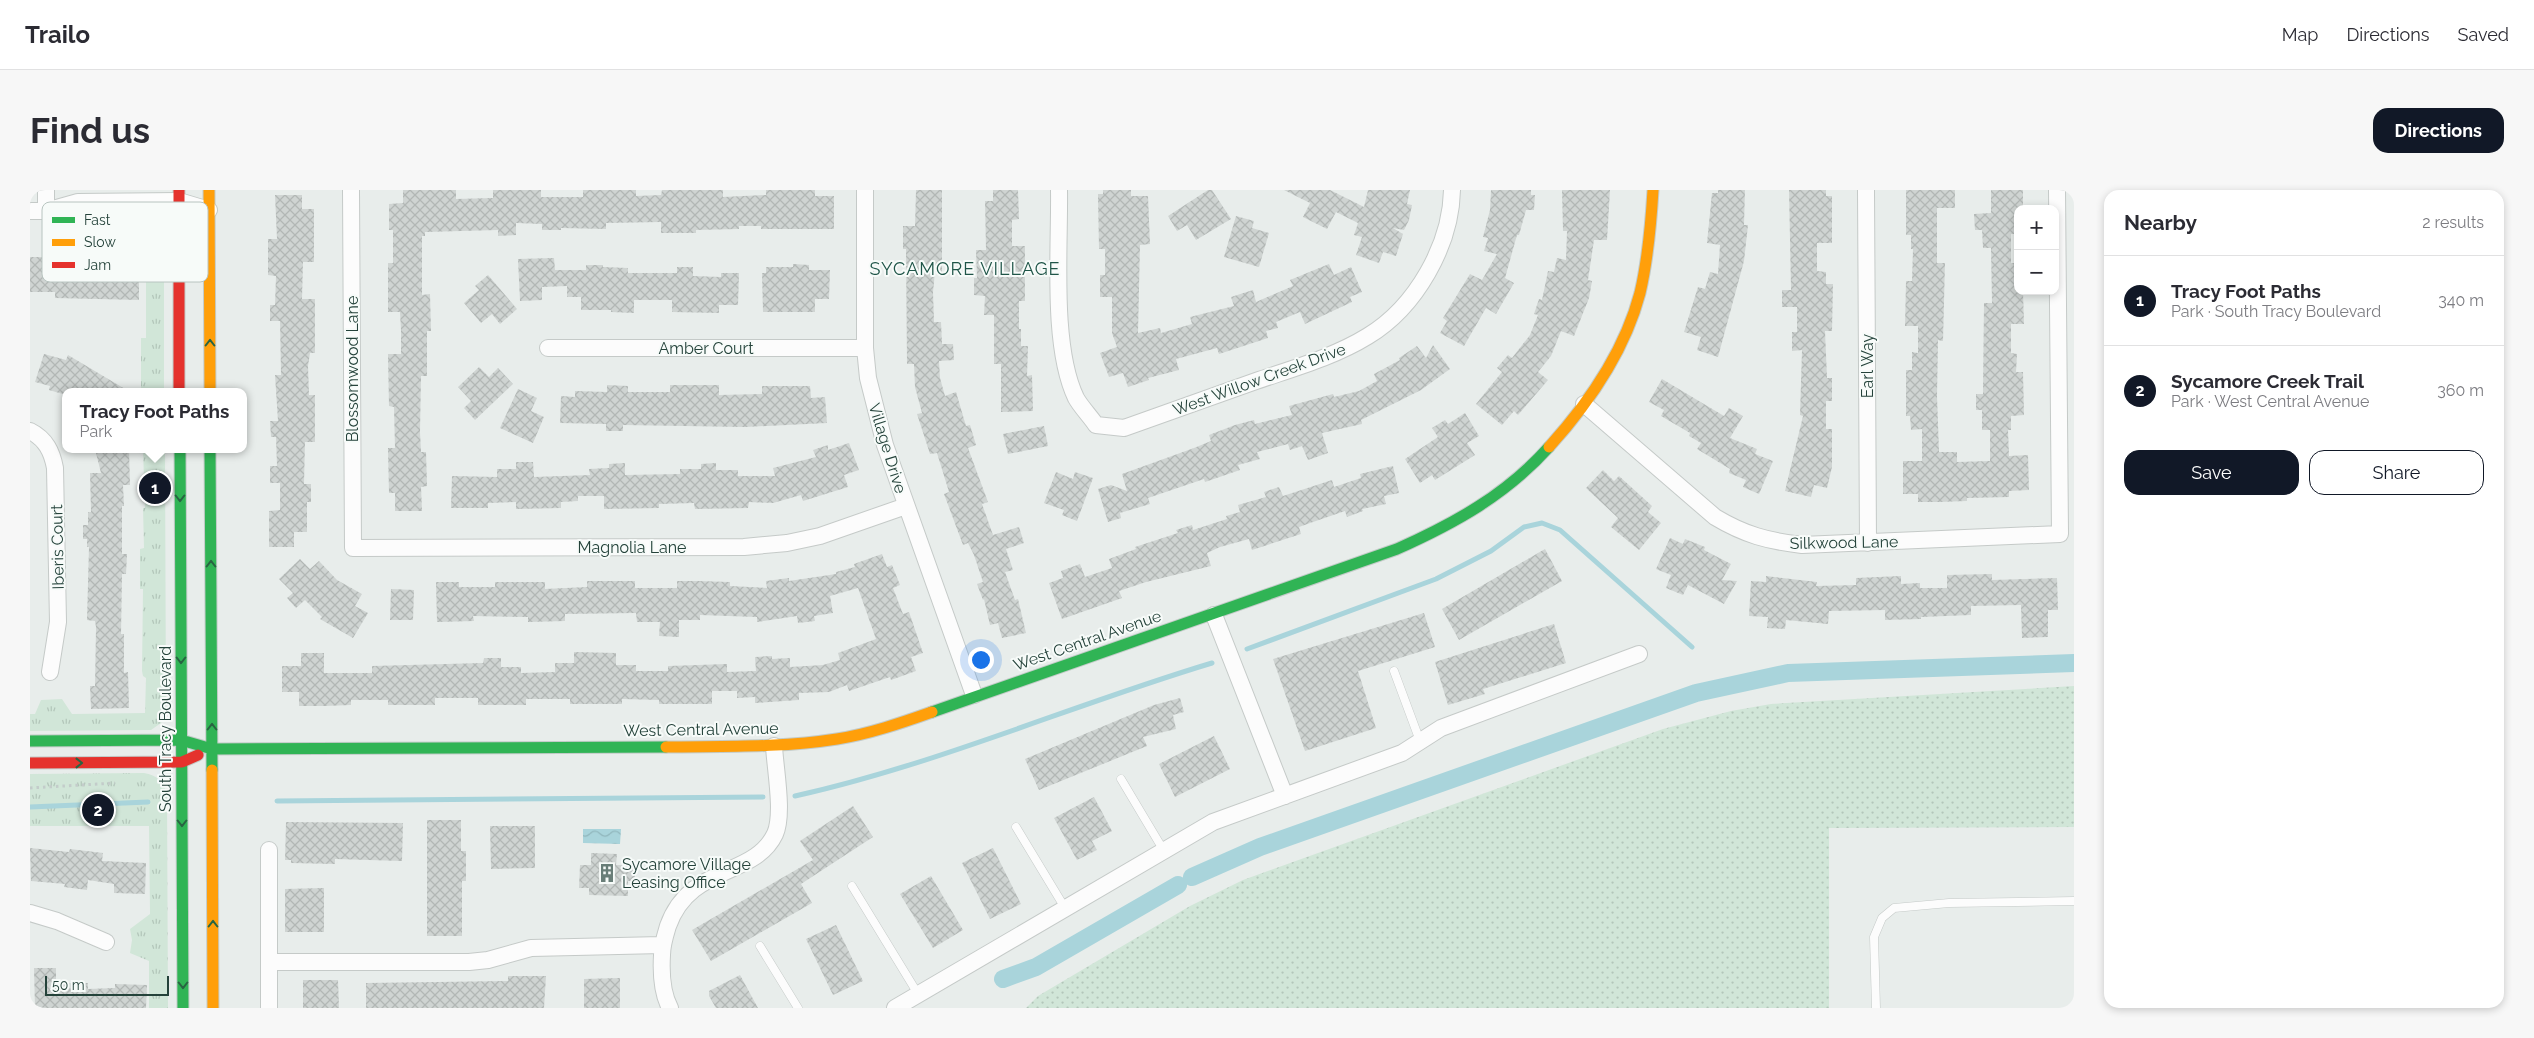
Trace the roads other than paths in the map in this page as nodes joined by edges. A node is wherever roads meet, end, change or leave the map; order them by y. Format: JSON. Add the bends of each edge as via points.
{"nodes":[{"id":1,"x":46,"y":190,"type":"edge"},
{"id":2,"x":209,"y":190,"type":"edge"},
{"id":3,"x":351,"y":190,"type":"edge"},
{"id":4,"x":864,"y":190,"type":"edge"},
{"id":5,"x":1059,"y":190,"type":"edge"},
{"id":6,"x":1452,"y":190,"type":"edge"},
{"id":7,"x":1654,"y":190,"type":"edge"},
{"id":8,"x":1866,"y":190,"type":"edge"},
{"id":9,"x":2058,"y":190,"type":"edge"},
{"id":10,"x":179,"y":195,"type":"edge"},
{"id":11,"x":78,"y":202,"type":"edge"},
{"id":12,"x":193,"y":202,"type":"edge"},
{"id":13,"x":209,"y":210,"type":"joint"},
{"id":14,"x":38,"y":211,"type":"edge"},
{"id":15,"x":179,"y":282,"type":"edge"},
{"id":16,"x":548,"y":348,"type":"dead end"},
{"id":17,"x":864,"y":348,"type":"junction"},
{"id":18,"x":180,"y":388,"type":"edge"},
{"id":19,"x":210,"y":388,"type":"edge"},
{"id":20,"x":1584,"y":404,"type":"junction"},
{"id":21,"x":30,"y":431,"type":"edge"},
{"id":22,"x":180,"y":453,"type":"edge"},
{"id":23,"x":210,"y":453,"type":"edge"},
{"id":24,"x":906,"y":506,"type":"junction"},
{"id":25,"x":1868,"y":543,"type":"junction"},
{"id":26,"x":353,"y":548,"type":"joint"},
{"id":27,"x":1214,"y":615,"type":"junction"},
{"id":28,"x":1639,"y":654,"type":"dead end"},
{"id":29,"x":1394,"y":671,"type":"dead end"},
{"id":30,"x":50,"y":672,"type":"dead end"},
{"id":31,"x":974,"y":696,"type":"junction"},
{"id":32,"x":181,"y":740,"type":"junction"},
{"id":33,"x":30,"y":741,"type":"edge"},
{"id":34,"x":1420,"y":741,"type":"junction"},
{"id":35,"x":774,"y":746,"type":"junction"},
{"id":36,"x":212,"y":750,"type":"junction"},
{"id":37,"x":182,"y":762,"type":"junction"},
{"id":38,"x":30,"y":763,"type":"edge"},
{"id":39,"x":1121,"y":779,"type":"dead end"},
{"id":40,"x":1285,"y":796,"type":"junction"},
{"id":41,"x":1016,"y":827,"type":"dead end"},
{"id":42,"x":269,"y":850,"type":"dead end"},
{"id":43,"x":1164,"y":851,"type":"junction"},
{"id":44,"x":852,"y":886,"type":"dead end"},
{"id":45,"x":2074,"y":901,"type":"edge"},
{"id":46,"x":1065,"y":908,"type":"junction"},
{"id":47,"x":30,"y":913,"type":"edge"},
{"id":48,"x":106,"y":942,"type":"dead end"},
{"id":49,"x":662,"y":945,"type":"junction"},
{"id":50,"x":760,"y":946,"type":"dead end"},
{"id":51,"x":269,"y":962,"type":"junction"},
{"id":52,"x":918,"y":994,"type":"junction"},
{"id":53,"x":183,"y":1008,"type":"edge"},
{"id":54,"x":213,"y":1008,"type":"edge"},
{"id":55,"x":269,"y":1008,"type":"edge"},
{"id":56,"x":670,"y":1008,"type":"edge"},
{"id":57,"x":798,"y":1008,"type":"edge"},
{"id":58,"x":895,"y":1008,"type":"edge"},
{"id":59,"x":1876,"y":1008,"type":"edge"}],
"edges":[{"from":1,"to":14,"type":"street"},
{"from":2,"to":13,"type":"street"},
{"from":3,"to":26,"type":"street","name":"Blossomwood Lane"},
{"from":4,"to":17,"type":"street","name":"Village Drive"},
{"from":5,"to":6,"type":"street","name":"West Willow Creek Drive","via":[[1060,327],[1064,357],[1076,398],[1096,425],[1124,428],[1335,353],[1369,336],[1395,315],[1431,265],[1444,237]]},
{"from":7,"to":20,"type":"street","name":"West Central Avenue","via":[[1649,245],[1638,296],[1622,338]]},
{"from":8,"to":25,"type":"street","name":"Earl Way"},
{"from":9,"to":25,"type":"street","name":"Silkwood Lane","via":[[2060,534]]},
{"from":10,"to":11,"type":"street"},
{"from":10,"to":12,"type":"street"},
{"from":19,"to":13,"type":"street","one_way":true},
{"from":15,"to":18,"type":"street"},
{"from":16,"to":17,"type":"street","name":"Amber Court"},
{"from":17,"to":24,"type":"street","name":"Village Drive","via":[[877,416]]},
{"from":20,"to":25,"type":"street","name":"Silkwood Lane","via":[[1715,517],[1738,531],[1769,541],[1802,545]]},
{"from":20,"to":27,"type":"street","name":"West Central Avenue","via":[[1560,437],[1525,472],[1495,498],[1450,526],[1397,549]]},
{"from":21,"to":30,"type":"street","name":"Iberis Court","via":[[52,452],[55,468],[58,622]]},
{"from":22,"to":32,"type":"street","name":"South Tracy Boulevard","one_way":true},
{"from":36,"to":23,"type":"street","one_way":true},
{"from":24,"to":26,"type":"street","name":"Magnolia Lane","via":[[820,536],[744,547]]},
{"from":24,"to":31,"type":"street","name":"Village Drive"},
{"from":27,"to":31,"type":"street","name":"West Central Avenue"},
{"from":27,"to":40,"type":"street"},
{"from":28,"to":34,"type":"street","via":[[1441,728]]},
{"from":29,"to":34,"type":"lane"},
{"from":31,"to":35,"type":"street","name":"West Central Avenue","via":[[894,725],[838,739]]},
{"from":32,"to":33,"type":"street","name":"West Central Avenue"},
{"from":32,"to":36,"type":"street","name":"West Central Avenue"},
{"from":32,"to":37,"type":"street","name":"South Tracy Boulevard"},
{"from":34,"to":40,"type":"street","via":[[1402,753]]},
{"from":35,"to":36,"type":"street","name":"West Central Avenue"},
{"from":35,"to":49,"type":"street","via":[[778,808],[776,832],[758,855],[703,882],[685,896],[673,914]]},
{"from":36,"to":37,"type":"street","name":"West Central Avenue"},
{"from":54,"to":36,"type":"street","one_way":true},
{"from":38,"to":37,"type":"street","name":"West Central Avenue","one_way":true},
{"from":37,"to":53,"type":"street","name":"South Tracy Boulevard","one_way":true},
{"from":39,"to":43,"type":"lane"},
{"from":40,"to":43,"type":"street","via":[[1213,822]]},
{"from":41,"to":46,"type":"lane"},
{"from":42,"to":51,"type":"street"},
{"from":43,"to":46,"type":"street"},
{"from":44,"to":52,"type":"lane"},
{"from":45,"to":59,"type":"lane","via":[[1949,903],[1894,908],[1882,918],[1874,937]]},
{"from":46,"to":52,"type":"street"},
{"from":47,"to":48,"type":"street"},
{"from":49,"to":51,"type":"street","via":[[531,948],[469,962]]},
{"from":49,"to":56,"type":"street","via":[[661,973]]},
{"from":50,"to":57,"type":"lane"},
{"from":51,"to":55,"type":"street"},
{"from":52,"to":58,"type":"street"}]}
